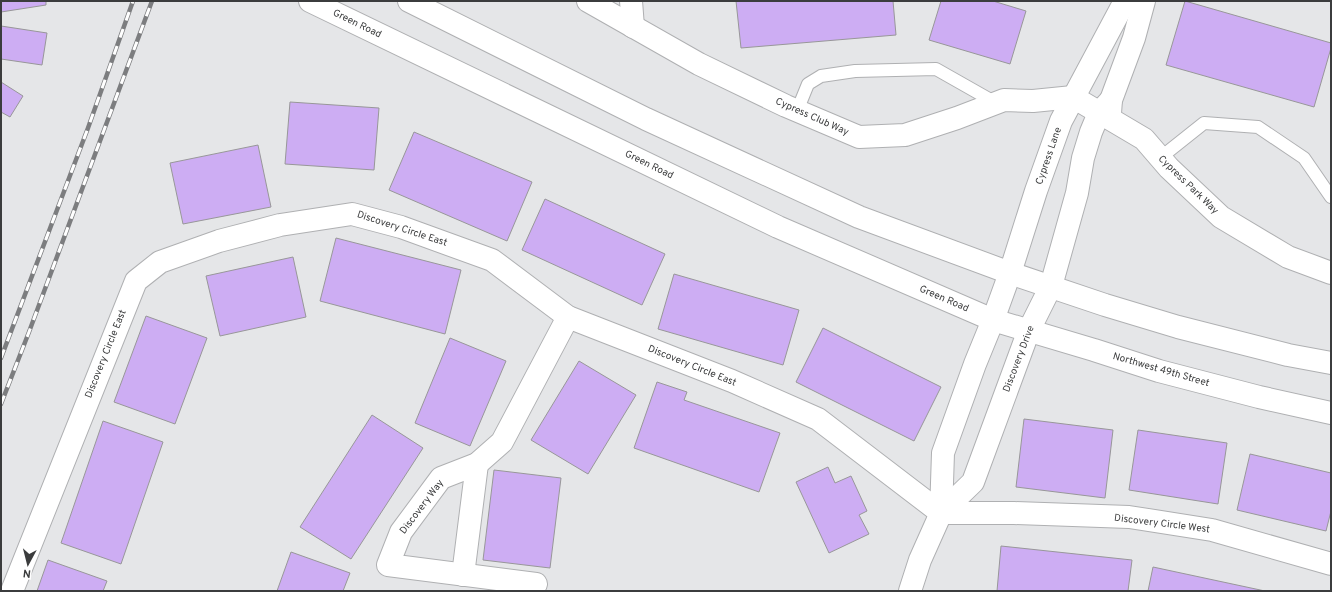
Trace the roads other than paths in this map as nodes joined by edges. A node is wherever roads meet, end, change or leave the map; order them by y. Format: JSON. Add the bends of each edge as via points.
{"nodes":[{"id":1,"x":310,"y":1,"type":"edge"},
{"id":2,"x":409,"y":1,"type":"edge"},
{"id":3,"x":588,"y":1,"type":"edge"},
{"id":4,"x":631,"y":1,"type":"edge"},
{"id":5,"x":1125,"y":1,"type":"edge"},
{"id":6,"x":1144,"y":1,"type":"edge"},
{"id":7,"x":633,"y":27,"type":"junction"},
{"id":8,"x":1074,"y":97,"type":"junction"},
{"id":9,"x":996,"y":103,"type":"junction"},
{"id":10,"x":1106,"y":110,"type":"junction"},
{"id":11,"x":797,"y":111,"type":"junction"},
{"id":12,"x":1160,"y":158,"type":"junction"},
{"id":13,"x":1331,"y":197,"type":"edge"},
{"id":14,"x":1010,"y":273,"type":"junction"},
{"id":15,"x":1331,"y":273,"type":"edge"},
{"id":16,"x":1050,"y":286,"type":"junction"},
{"id":17,"x":568,"y":317,"type":"junction"},
{"id":18,"x":993,"y":320,"type":"junction"},
{"id":19,"x":1029,"y":330,"type":"junction"},
{"id":20,"x":1331,"y":363,"type":"edge"},
{"id":21,"x":1331,"y":413,"type":"edge"},
{"id":22,"x":477,"y":464,"type":"junction"},
{"id":23,"x":941,"y":513,"type":"junction"},
{"id":24,"x":1331,"y":564,"type":"edge"},
{"id":25,"x":464,"y":575,"type":"junction"},
{"id":26,"x":536,"y":584,"type":"dead end"},
{"id":27,"x":12,"y":591,"type":"edge"},
{"id":28,"x":910,"y":591,"type":"edge"}],
"edges":[{"from":1,"to":18,"type":"street","name":"Green Road","via":[[778,227]]},
{"from":2,"to":14,"type":"street","via":[[646,119],[852,214]]},
{"from":3,"to":7,"type":"street","name":"Cypress Club Way"},
{"from":4,"to":7,"type":"street"},
{"from":5,"to":8,"type":"street","name":"Cypress Lane"},
{"from":6,"to":10,"type":"street","via":[[1134,38]]},
{"from":7,"to":11,"type":"street","name":"Cypress Club Way","via":[[699,64]]},
{"from":8,"to":9,"type":"street","name":"Cypress Club Way","via":[[1033,101],[1004,100]]},
{"from":8,"to":10,"type":"street","name":"Cypress Park Way"},
{"from":8,"to":14,"type":"street","name":"Cypress Lane","via":[[1061,121]]},
{"from":9,"to":11,"type":"street","name":"Cypress Club Way","via":[[905,135],[859,137]]},
{"from":9,"to":11,"type":"lane","via":[[936,69],[855,71],[821,76],[808,84]]},
{"from":10,"to":12,"type":"street","name":"Cypress Park Way","via":[[1144,140]]},
{"from":10,"to":16,"type":"street","name":"Discovery Drive","via":[[1089,172],[1077,193]]},
{"from":12,"to":13,"type":"lane","via":[[1204,123],[1258,127],[1304,158]]},
{"from":12,"to":15,"type":"street","name":"Cypress Park Way","via":[[1221,217],[1288,257]]},
{"from":14,"to":16,"type":"street"},
{"from":14,"to":18,"type":"street","name":"Cypress Lane"},
{"from":16,"to":19,"type":"street","name":"Discovery Drive"},
{"from":16,"to":20,"type":"street","via":[[1178,327],[1288,355]]},
{"from":17,"to":22,"type":"street","name":"Discovery Way","via":[[502,442]]},
{"from":17,"to":23,"type":"street","name":"Discovery Circle East","via":[[732,381],[818,419]]},
{"from":17,"to":27,"type":"street","name":"Discovery Circle East","via":[[492,260],[401,227],[352,214],[280,225],[219,241],[160,262],[136,281]]},
{"from":18,"to":19,"type":"street","name":"Northwest 49th Street"},
{"from":18,"to":23,"type":"street","name":"Discovery Drive","via":[[943,453]]},
{"from":19,"to":21,"type":"street","name":"Northwest 49th Street","via":[[1159,371]]},
{"from":19,"to":23,"type":"street","name":"Discovery Drive","via":[[972,482]]},
{"from":22,"to":25,"type":"street"},
{"from":22,"to":25,"type":"street","name":"Discovery Way","via":[[441,478],[401,532],[388,565]]},
{"from":23,"to":24,"type":"street","name":"Discovery Circle West","via":[[1129,518],[1212,530]]},
{"from":23,"to":28,"type":"street","name":"Discovery Drive","via":[[920,560]]},
{"from":25,"to":26,"type":"street","name":"Discovery Way"}]}
